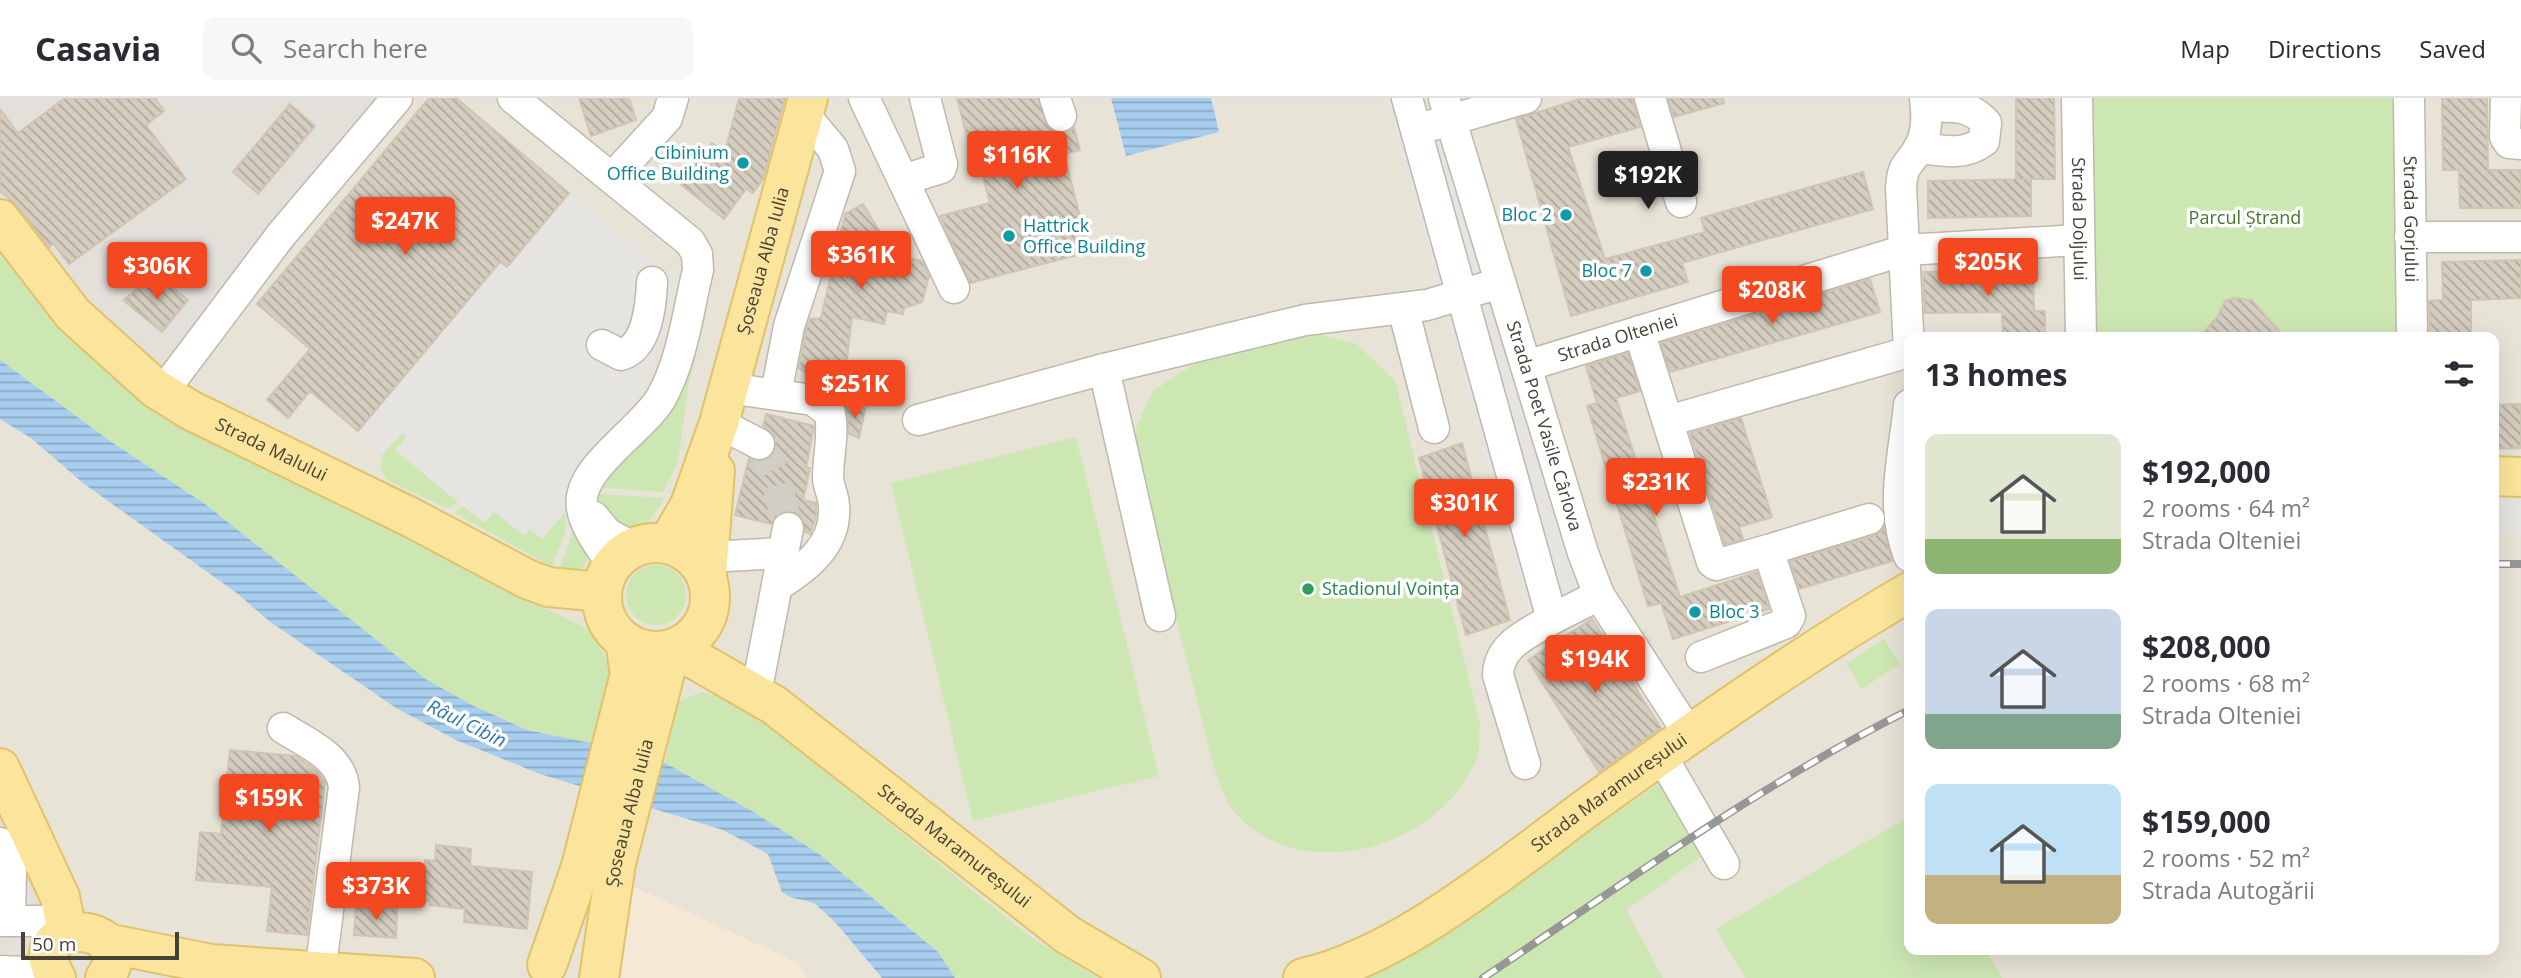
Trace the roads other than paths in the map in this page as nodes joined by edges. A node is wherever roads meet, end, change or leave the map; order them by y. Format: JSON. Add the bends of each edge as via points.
{"nodes":[{"id":1,"x":397,"y":98,"type":"edge"},
{"id":2,"x":513,"y":98,"type":"edge"},
{"id":3,"x":673,"y":98,"type":"edge"},
{"id":4,"x":864,"y":98,"type":"edge"},
{"id":5,"x":925,"y":98,"type":"edge"},
{"id":6,"x":1407,"y":98,"type":"edge"},
{"id":7,"x":1527,"y":98,"type":"edge"},
{"id":8,"x":1650,"y":98,"type":"edge"},
{"id":9,"x":2077,"y":98,"type":"edge"},
{"id":10,"x":2409,"y":98,"type":"edge"},
{"id":11,"x":2506,"y":98,"type":"edge"},
{"id":12,"x":1926,"y":103,"type":"edge"},
{"id":13,"x":806,"y":106,"type":"edge"},
{"id":14,"x":1447,"y":109,"type":"edge"},
{"id":15,"x":1416,"y":130,"type":"junction"},
{"id":16,"x":2521,"y":144,"type":"edge"},
{"id":17,"x":1919,"y":148,"type":"junction"},
{"id":18,"x":613,"y":177,"type":"junction"},
{"id":19,"x":903,"y":180,"type":"junction"},
{"id":20,"x":1681,"y":202,"type":"dead end"},
{"id":21,"x":0,"y":219,"type":"edge"},
{"id":22,"x":2410,"y":237,"type":"junction"},
{"id":23,"x":2521,"y":237,"type":"edge"},
{"id":24,"x":2079,"y":240,"type":"junction"},
{"id":25,"x":1905,"y":250,"type":"junction"},
{"id":26,"x":652,"y":282,"type":"dead end"},
{"id":27,"x":1500,"y":283,"type":"junction"},
{"id":28,"x":954,"y":288,"type":"dead end"},
{"id":29,"x":1461,"y":294,"type":"junction"},
{"id":30,"x":1403,"y":308,"type":"junction"},
{"id":31,"x":747,"y":315,"type":"junction"},
{"id":32,"x":789,"y":326,"type":"junction"},
{"id":33,"x":1639,"y":331,"type":"junction"},
{"id":34,"x":1908,"y":332,"type":"edge"},
{"id":35,"x":2081,"y":332,"type":"edge"},
{"id":36,"x":2412,"y":332,"type":"edge"},
{"id":37,"x":602,"y":345,"type":"dead end"},
{"id":38,"x":1904,"y":353,"type":"edge"},
{"id":39,"x":1526,"y":366,"type":"junction"},
{"id":40,"x":1104,"y":369,"type":"junction"},
{"id":41,"x":162,"y":393,"type":"junction"},
{"id":42,"x":776,"y":394,"type":"junction"},
{"id":43,"x":723,"y":406,"type":"junction"},
{"id":44,"x":918,"y":420,"type":"dead end"},
{"id":45,"x":1668,"y":421,"type":"junction"},
{"id":46,"x":1434,"y":428,"type":"dead end"},
{"id":47,"x":759,"y":443,"type":"tunnel mouth"},
{"id":48,"x":1904,"y":453,"type":"edge"},
{"id":49,"x":2499,"y":476,"type":"edge"},
{"id":50,"x":2521,"y":477,"type":"edge"},
{"id":51,"x":2499,"y":489,"type":"edge"},
{"id":52,"x":2521,"y":491,"type":"edge"},
{"id":53,"x":1869,"y":519,"type":"dead end"},
{"id":54,"x":1904,"y":538,"type":"edge"},
{"id":55,"x":1768,"y":550,"type":"junction"},
{"id":56,"x":628,"y":562,"type":"junction"},
{"id":57,"x":707,"y":566,"type":"junction"},
{"id":58,"x":776,"y":586,"type":"junction"},
{"id":59,"x":1599,"y":595,"type":"junction"},
{"id":60,"x":1904,"y":595,"type":"edge"},
{"id":61,"x":1160,"y":616,"type":"dead end"},
{"id":62,"x":1552,"y":620,"type":"junction"},
{"id":63,"x":625,"y":641,"type":"junction"},
{"id":64,"x":683,"y":641,"type":"junction"},
{"id":65,"x":1701,"y":657,"type":"dead end"},
{"id":66,"x":720,"y":672,"type":"junction"},
{"id":67,"x":643,"y":691,"type":"junction"},
{"id":68,"x":766,"y":692,"type":"junction"},
{"id":69,"x":283,"y":728,"type":"dead end"},
{"id":70,"x":1675,"y":745,"type":"junction"},
{"id":71,"x":1524,"y":764,"type":"dead end"},
{"id":72,"x":0,"y":768,"type":"edge"},
{"id":73,"x":1724,"y":864,"type":"dead end"},
{"id":74,"x":599,"y":865,"type":"junction"},
{"id":75,"x":16,"y":892,"type":"edge"},
{"id":76,"x":105,"y":961,"type":"edge"},
{"id":77,"x":0,"y":971,"type":"edge"},
{"id":78,"x":200,"y":971,"type":"edge"},
{"id":79,"x":537,"y":971,"type":"edge"},
{"id":80,"x":53,"y":973,"type":"edge"},
{"id":81,"x":320,"y":974,"type":"junction"},
{"id":82,"x":415,"y":978,"type":"edge"},
{"id":83,"x":599,"y":978,"type":"edge"},
{"id":84,"x":1141,"y":978,"type":"edge"},
{"id":85,"x":1303,"y":978,"type":"edge"}],
"edges":[{"from":1,"to":41,"type":"street","via":[[281,235]]},
{"from":2,"to":18,"type":"street"},
{"from":3,"to":18,"type":"street","via":[[667,118]]},
{"from":4,"to":19,"type":"street"},
{"from":5,"to":19,"type":"street","via":[[941,168]]},
{"from":6,"to":15,"type":"street"},
{"from":7,"to":14,"type":"street"},
{"from":8,"to":20,"type":"street"},
{"from":9,"to":24,"type":"street","name":"Strada Doljului"},
{"from":10,"to":22,"type":"street","name":"Strada Gorjului"},
{"from":11,"to":16,"type":"street","via":[[2505,137],[2509,143]]},
{"from":12,"to":17,"type":"street","via":[[1928,118]]},
{"from":12,"to":17,"type":"street","via":[[1976,111],[1986,122],[1984,141],[1974,149],[1952,152]]},
{"from":13,"to":31,"type":"main road","name":"Șoseaua Alba Iulia"},
{"from":13,"to":32,"type":"street","via":[[833,149],[840,171]]},
{"from":14,"to":15,"type":"street"},
{"from":14,"to":27,"type":"street","name":"Strada Poet Vasile Cârlova"},
{"from":15,"to":29,"type":"street"},
{"from":17,"to":25,"type":"street","via":[[1903,167]]},
{"from":18,"to":56,"type":"street","via":[[690,243],[697,254],[698,270],[673,368],[660,399],[586,483],[582,509]]},
{"from":19,"to":28,"type":"street"},
{"from":21,"to":41,"type":"main road","name":"Strada Malului","via":[[73,314]]},
{"from":22,"to":23,"type":"street"},
{"from":22,"to":36,"type":"street","name":"Strada Gorjului"},
{"from":24,"to":25,"type":"street","name":"Strada Olteniei"},
{"from":24,"to":35,"type":"street","name":"Strada Doljului"},
{"from":25,"to":33,"type":"street","name":"Strada Olteniei"},
{"from":25,"to":34,"type":"street"},
{"from":26,"to":37,"type":"street","via":[[645,324],[636,344],[621,355]]},
{"from":27,"to":29,"type":"street"},
{"from":27,"to":39,"type":"street","name":"Strada Poet Vasile Cârlova"},
{"from":29,"to":30,"type":"street"},
{"from":29,"to":62,"type":"street"},
{"from":30,"to":40,"type":"street","via":[[1306,320]]},
{"from":30,"to":46,"type":"street"},
{"from":31,"to":32,"type":"street"},
{"from":31,"to":43,"type":"main road","name":"Șoseaua Alba Iulia"},
{"from":32,"to":42,"type":"street"},
{"from":33,"to":39,"type":"street","name":"Strada Olteniei"},
{"from":33,"to":45,"type":"street"},
{"from":38,"to":45,"type":"street"},
{"from":39,"to":59,"type":"street","name":"Strada Poet Vasile Cârlova"},
{"from":40,"to":44,"type":"street"},
{"from":40,"to":61,"type":"street"},
{"from":41,"to":56,"type":"main road","name":"Strada Malului","via":[[548,587]]},
{"from":42,"to":43,"type":"street"},
{"from":42,"to":58,"type":"street","via":[[813,400],[830,413],[828,480],[834,505],[833,525],[822,552]]},
{"from":43,"to":47,"type":"street"},
{"from":43,"to":56,"type":"main road","name":"Șoseaua Alba Iulia","via":[[690,505]]},
{"from":43,"to":57,"type":"main road","name":"Șoseaua Alba Iulia"},
{"from":45,"to":55,"type":"street","via":[[1712,562],[1716,565]]},
{"from":48,"to":54,"type":"street","via":[[1897,501]]},
{"from":49,"to":50,"type":"main road"},
{"from":51,"to":52,"type":"street"},
{"from":53,"to":55,"type":"street"},
{"from":55,"to":65,"type":"street","via":[[1790,616],[1786,623]]},
{"from":56,"to":57,"type":"main road","via":[[692,555]]},
{"from":56,"to":63,"type":"main road","via":[[607,620]]},
{"from":57,"to":58,"type":"street","via":[[785,541]]},
{"from":57,"to":64,"type":"main road","via":[[711,597]]},
{"from":58,"to":68,"type":"street"},
{"from":59,"to":62,"type":"street"},
{"from":59,"to":70,"type":"street","name":"Strada Poet Vasile Cârlova"},
{"from":60,"to":70,"type":"main road","name":"Strada Maramureșului"},
{"from":62,"to":71,"type":"street","via":[[1505,650],[1499,660],[1498,675]]},
{"from":63,"to":64,"type":"main road","via":[[655,652]]},
{"from":63,"to":67,"type":"main road","name":"Șoseaua Alba Iulia"},
{"from":64,"to":66,"type":"main road","name":"Strada Maramureșului"},
{"from":64,"to":67,"type":"main road","name":"Șoseaua Alba Iulia"},
{"from":64,"to":68,"type":"main road","name":"Strada Maramureșului","via":[[725,643]]},
{"from":66,"to":67,"type":"main road","via":[[692,673]]},
{"from":66,"to":68,"type":"main road","name":"Strada Maramureșului"},
{"from":67,"to":74,"type":"main road","name":"Șoseaua Alba Iulia"},
{"from":68,"to":84,"type":"main road","name":"Strada Maramureșului","via":[[1068,935]]},
{"from":69,"to":81,"type":"street","via":[[335,763],[343,775]]},
{"from":70,"to":73,"type":"street","name":"Strada Poet Vasile Cârlova"},
{"from":70,"to":85,"type":"main road","name":"Strada Maramureșului","via":[[1394,940]]},
{"from":72,"to":75,"type":"main road"},
{"from":74,"to":79,"type":"main road","name":"Șoseaua Alba Iulia"},
{"from":74,"to":83,"type":"main road","name":"Șoseaua Alba Iulia"},
{"from":75,"to":76,"type":"main road","via":[[88,931]]},
{"from":75,"to":80,"type":"main road","via":[[55,943]]},
{"from":76,"to":78,"type":"main road"},
{"from":77,"to":80,"type":"street"},
{"from":78,"to":81,"type":"main road"},
{"from":79,"to":83,"type":"main road","via":[[575,963]]},
{"from":81,"to":82,"type":"main road"}]}
